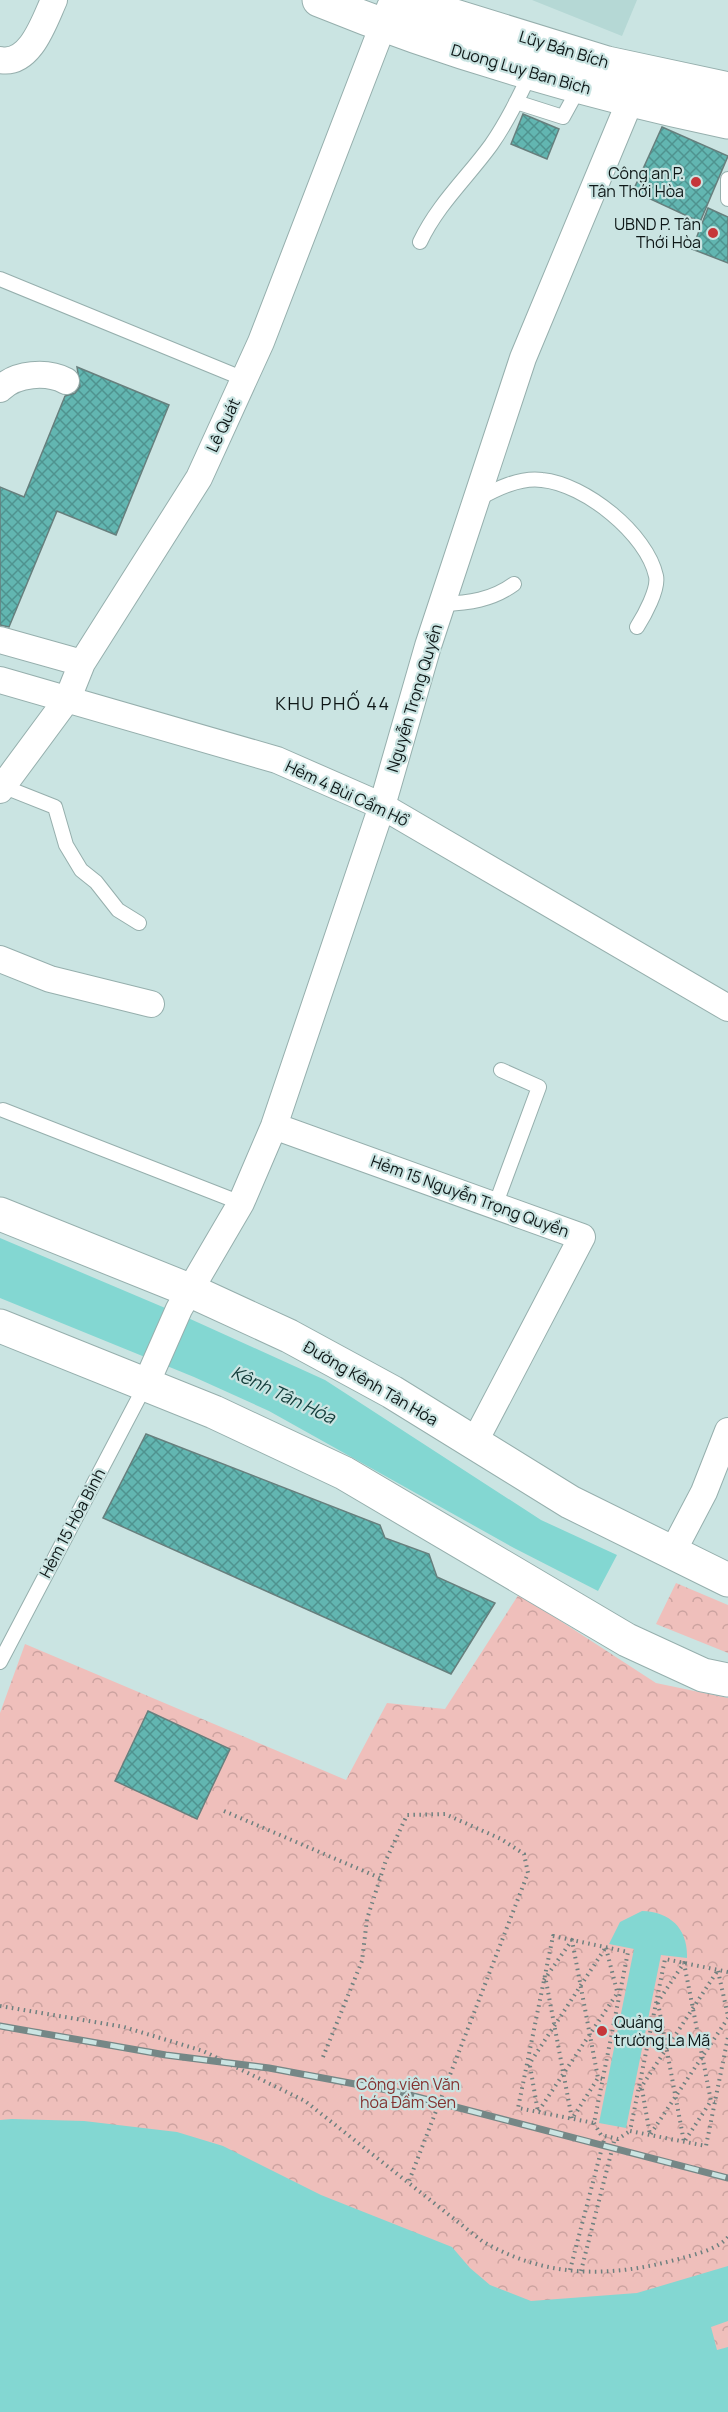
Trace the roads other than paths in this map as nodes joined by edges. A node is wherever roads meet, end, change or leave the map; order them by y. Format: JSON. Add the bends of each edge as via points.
{"nodes":[{"id":1,"x":54,"y":0,"type":"edge"},
{"id":2,"x":319,"y":0,"type":"edge"},
{"id":3,"x":403,"y":0,"type":"edge"},
{"id":4,"x":387,"y":13,"type":"edge"},
{"id":5,"x":0,"y":60,"type":"edge"},
{"id":6,"x":531,"y":72,"type":"junction"},
{"id":7,"x":580,"y":86,"type":"junction"},
{"id":8,"x":728,"y":89,"type":"edge"},
{"id":9,"x":630,"y":101,"type":"junction"},
{"id":10,"x":516,"y":102,"type":"junction"},
{"id":11,"x":728,"y":122,"type":"edge"},
{"id":12,"x":728,"y":178,"type":"edge"},
{"id":13,"x":728,"y":199,"type":"edge"},
{"id":14,"x":420,"y":242,"type":"dead end"},
{"id":15,"x":0,"y":279,"type":"edge"},
{"id":16,"x":244,"y":380,"type":"junction"},
{"id":17,"x":66,"y":381,"type":"dead end"},
{"id":18,"x":0,"y":389,"type":"edge"},
{"id":19,"x":476,"y":500,"type":"junction"},
{"id":20,"x":514,"y":584,"type":"dead end"},
{"id":21,"x":442,"y":604,"type":"junction"},
{"id":22,"x":637,"y":627,"type":"dead end"},
{"id":23,"x":0,"y":640,"type":"edge"},
{"id":24,"x":82,"y":663,"type":"junction"},
{"id":25,"x":0,"y":680,"type":"edge"},
{"id":26,"x":68,"y":698,"type":"junction"},
{"id":27,"x":1,"y":788,"type":"edge"},
{"id":28,"x":382,"y":806,"type":"junction"},
{"id":29,"x":139,"y":923,"type":"dead end"},
{"id":30,"x":0,"y":959,"type":"edge"},
{"id":31,"x":151,"y":1004,"type":"dead end"},
{"id":32,"x":728,"y":1008,"type":"edge"},
{"id":33,"x":501,"y":1070,"type":"dead end"},
{"id":34,"x":3,"y":1110,"type":"dead end"},
{"id":35,"x":274,"y":1126,"type":"junction"},
{"id":36,"x":241,"y":1203,"type":"junction"},
{"id":37,"x":495,"y":1206,"type":"junction"},
{"id":38,"x":0,"y":1214,"type":"edge"},
{"id":39,"x":184,"y":1299,"type":"junction"},
{"id":40,"x":0,"y":1326,"type":"edge"},
{"id":41,"x":150,"y":1375,"type":"junction"},
{"id":42,"x":728,"y":1431,"type":"edge"},
{"id":43,"x":474,"y":1443,"type":"junction"},
{"id":44,"x":672,"y":1553,"type":"junction"},
{"id":45,"x":728,"y":1580,"type":"edge"},
{"id":46,"x":0,"y":1662,"type":"edge"},
{"id":47,"x":728,"y":1680,"type":"edge"}],
"edges":[{"from":1,"to":5,"type":"street","via":[[27,53],[8,62]]},
{"from":2,"to":4,"type":"street","name":"Duong Luy Ban Bich"},
{"from":3,"to":8,"type":"street","name":"Lũy Bán Bích","via":[[607,63]]},
{"from":4,"to":6,"type":"street","name":"Duong Luy Ban Bich"},
{"from":4,"to":16,"type":"street","name":"Lê Quát"},
{"from":6,"to":7,"type":"street","name":"Duong Luy Ban Bich"},
{"from":6,"to":10,"type":"lane"},
{"from":7,"to":9,"type":"street","name":"Duong Luy Ban Bich"},
{"from":7,"to":10,"type":"lane","via":[[563,117]]},
{"from":9,"to":11,"type":"street","name":"Duong Luy Ban Bich"},
{"from":9,"to":19,"type":"street","name":"Nguyễn Trọng Quyền","via":[[523,358]]},
{"from":10,"to":14,"type":"lane","via":[[490,147],[448,195]]},
{"from":12,"to":13,"type":"lane"},
{"from":15,"to":16,"type":"lane"},
{"from":16,"to":24,"type":"street","name":"Lê Quát","via":[[199,478]]},
{"from":17,"to":18,"type":"street","via":[[52,374],[10,379]]},
{"from":19,"to":21,"type":"street","name":"Nguyễn Trọng Quyền"},
{"from":19,"to":22,"type":"lane","via":[[503,486],[542,479],[590,497],[629,529],[647,554],[657,578],[647,612]]},
{"from":20,"to":21,"type":"lane","via":[[492,597]]},
{"from":21,"to":28,"type":"street","name":"Nguyễn Trọng Quyền"},
{"from":23,"to":24,"type":"street"},
{"from":24,"to":26,"type":"street","name":"Lê Quát"},
{"from":25,"to":26,"type":"street","name":"Hẻm 4 Bùi Cầm Hổ"},
{"from":26,"to":27,"type":"street","name":"Lê Quát"},
{"from":26,"to":28,"type":"street","name":"Hẻm 4 Bùi Cầm Hổ","via":[[277,760]]},
{"from":27,"to":29,"type":"lane","via":[[55,807],[66,845],[81,870],[118,910]]},
{"from":28,"to":32,"type":"street","name":"Hẻm 4 Bùi Cầm Hổ"},
{"from":28,"to":35,"type":"street","name":"Nguyễn Trọng Quyền"},
{"from":30,"to":31,"type":"street","via":[[50,979]]},
{"from":33,"to":37,"type":"lane","via":[[539,1087]]},
{"from":34,"to":36,"type":"lane"},
{"from":35,"to":36,"type":"street","name":"Nguyễn Trọng Quyền"},
{"from":35,"to":37,"type":"street","name":"Hẻm 15 Nguyễn Trọng Quyền"},
{"from":36,"to":39,"type":"street","name":"Nguyễn Trọng Quyền"},
{"from":37,"to":43,"type":"street","name":"Hẻm 15 Nguyễn Trọng Quyền","via":[[582,1237]]},
{"from":38,"to":39,"type":"street","name":"Đường Kênh Tân Hóa"},
{"from":39,"to":41,"type":"street","name":"Nguyễn Trọng Quyền"},
{"from":39,"to":43,"type":"street","name":"Đường Kênh Tân Hóa","via":[[320,1352]]},
{"from":40,"to":41,"type":"street"},
{"from":41,"to":46,"type":"lane","name":"Hẻm 15 Hòa Bình"},
{"from":41,"to":47,"type":"street","via":[[214,1412],[344,1473],[627,1640],[703,1675]]},
{"from":42,"to":44,"type":"street","via":[[704,1492]]},
{"from":43,"to":44,"type":"street","name":"Đường Kênh Tân Hóa","via":[[570,1502]]},
{"from":44,"to":45,"type":"street","name":"Đường Kênh Tân Hóa"}]}
